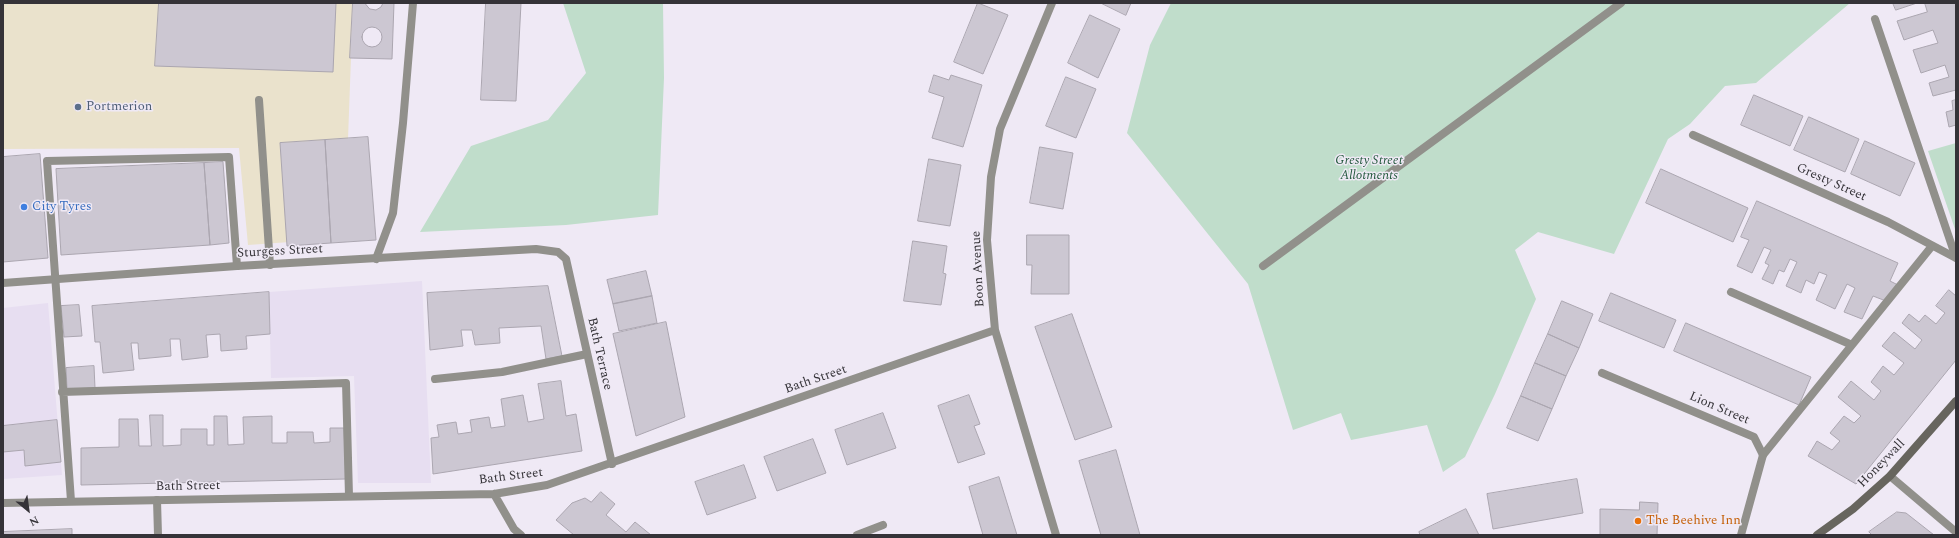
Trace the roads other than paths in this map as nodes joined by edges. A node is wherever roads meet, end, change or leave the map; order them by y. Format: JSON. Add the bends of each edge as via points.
{"nodes":[{"id":1,"x":413,"y":3,"type":"edge"},
{"id":2,"x":1052,"y":3,"type":"edge"},
{"id":3,"x":1621,"y":3,"type":"edge"},
{"id":4,"x":1875,"y":19,"type":"dead end"},
{"id":5,"x":259,"y":100,"type":"dead end"},
{"id":6,"x":1693,"y":135,"type":"dead end"},
{"id":7,"x":1932,"y":246,"type":"junction"},
{"id":8,"x":558,"y":252,"type":"joint"},
{"id":9,"x":1956,"y":258,"type":"edge"},
{"id":10,"x":376,"y":259,"type":"junction"},
{"id":11,"x":270,"y":265,"type":"junction"},
{"id":12,"x":237,"y":266,"type":"junction"},
{"id":13,"x":1263,"y":266,"type":"dead end"},
{"id":14,"x":56,"y":280,"type":"junction"},
{"id":15,"x":3,"y":283,"type":"edge"},
{"id":16,"x":1731,"y":292,"type":"dead end"},
{"id":17,"x":995,"y":330,"type":"junction"},
{"id":18,"x":1852,"y":345,"type":"junction"},
{"id":19,"x":587,"y":354,"type":"junction"},
{"id":20,"x":1602,"y":373,"type":"dead end"},
{"id":21,"x":436,"y":379,"type":"dead end"},
{"id":22,"x":62,"y":392,"type":"junction"},
{"id":23,"x":1956,"y":401,"type":"edge"},
{"id":24,"x":1763,"y":455,"type":"junction"},
{"id":25,"x":612,"y":464,"type":"junction"},
{"id":26,"x":1890,"y":476,"type":"junction"},
{"id":27,"x":494,"y":494,"type":"junction"},
{"id":28,"x":349,"y":496,"type":"junction"},
{"id":29,"x":157,"y":500,"type":"junction"},
{"id":30,"x":71,"y":501,"type":"junction"},
{"id":31,"x":3,"y":503,"type":"edge"},
{"id":32,"x":883,"y":525,"type":"dead end"},
{"id":33,"x":1956,"y":532,"type":"edge"},
{"id":34,"x":158,"y":535,"type":"edge"},
{"id":35,"x":521,"y":535,"type":"edge"},
{"id":36,"x":857,"y":535,"type":"edge"},
{"id":37,"x":1056,"y":535,"type":"edge"},
{"id":38,"x":1741,"y":535,"type":"edge"},
{"id":39,"x":1817,"y":535,"type":"edge"}],
"edges":[{"from":1,"to":10,"type":"street","via":[[392,213]]},
{"from":2,"to":17,"type":"street","name":"Boon Avenue","via":[[1000,129],[991,177],[987,240]]},
{"from":3,"to":13,"type":"street"},
{"from":4,"to":9,"type":"street"},
{"from":5,"to":11,"type":"street"},
{"from":6,"to":7,"type":"street","name":"Gresty Street","via":[[1888,222]]},
{"from":7,"to":9,"type":"street","name":"Gresty Street"},
{"from":7,"to":18,"type":"street"},
{"from":8,"to":10,"type":"street","name":"Sturgess Street","via":[[536,249]]},
{"from":8,"to":19,"type":"street","name":"Bath Terrace","via":[[566,259]]},
{"from":10,"to":11,"type":"street","name":"Sturgess Street"},
{"from":11,"to":12,"type":"street","name":"Sturgess Street"},
{"from":12,"to":14,"type":"street","name":"Sturgess Street"},
{"from":12,"to":14,"type":"street","via":[[229,157],[47,161]]},
{"from":14,"to":15,"type":"street","name":"Sturgess Street"},
{"from":14,"to":22,"type":"street"},
{"from":16,"to":18,"type":"street"},
{"from":17,"to":25,"type":"street","name":"Bath Street"},
{"from":17,"to":37,"type":"street","name":"Boon Avenue"},
{"from":18,"to":24,"type":"street"},
{"from":19,"to":21,"type":"street","via":[[502,372]]},
{"from":19,"to":25,"type":"street","name":"Bath Terrace"},
{"from":20,"to":24,"type":"street","name":"Lion Street","via":[[1754,436]]},
{"from":22,"to":28,"type":"street","via":[[346,383]]},
{"from":22,"to":30,"type":"street"},
{"from":23,"to":26,"type":"street","name":"Honeywall"},
{"from":24,"to":38,"type":"street"},
{"from":25,"to":27,"type":"street","name":"Bath Street","via":[[547,485]]},
{"from":26,"to":33,"type":"street"},
{"from":26,"to":39,"type":"street","name":"Honeywall"},
{"from":27,"to":28,"type":"street","name":"Bath Street"},
{"from":27,"to":35,"type":"street","via":[[514,529]]},
{"from":28,"to":29,"type":"street","name":"Bath Street"},
{"from":29,"to":30,"type":"street","name":"Bath Street"},
{"from":29,"to":34,"type":"street"},
{"from":30,"to":31,"type":"street","name":"Bath Street"},
{"from":32,"to":36,"type":"street"}]}
